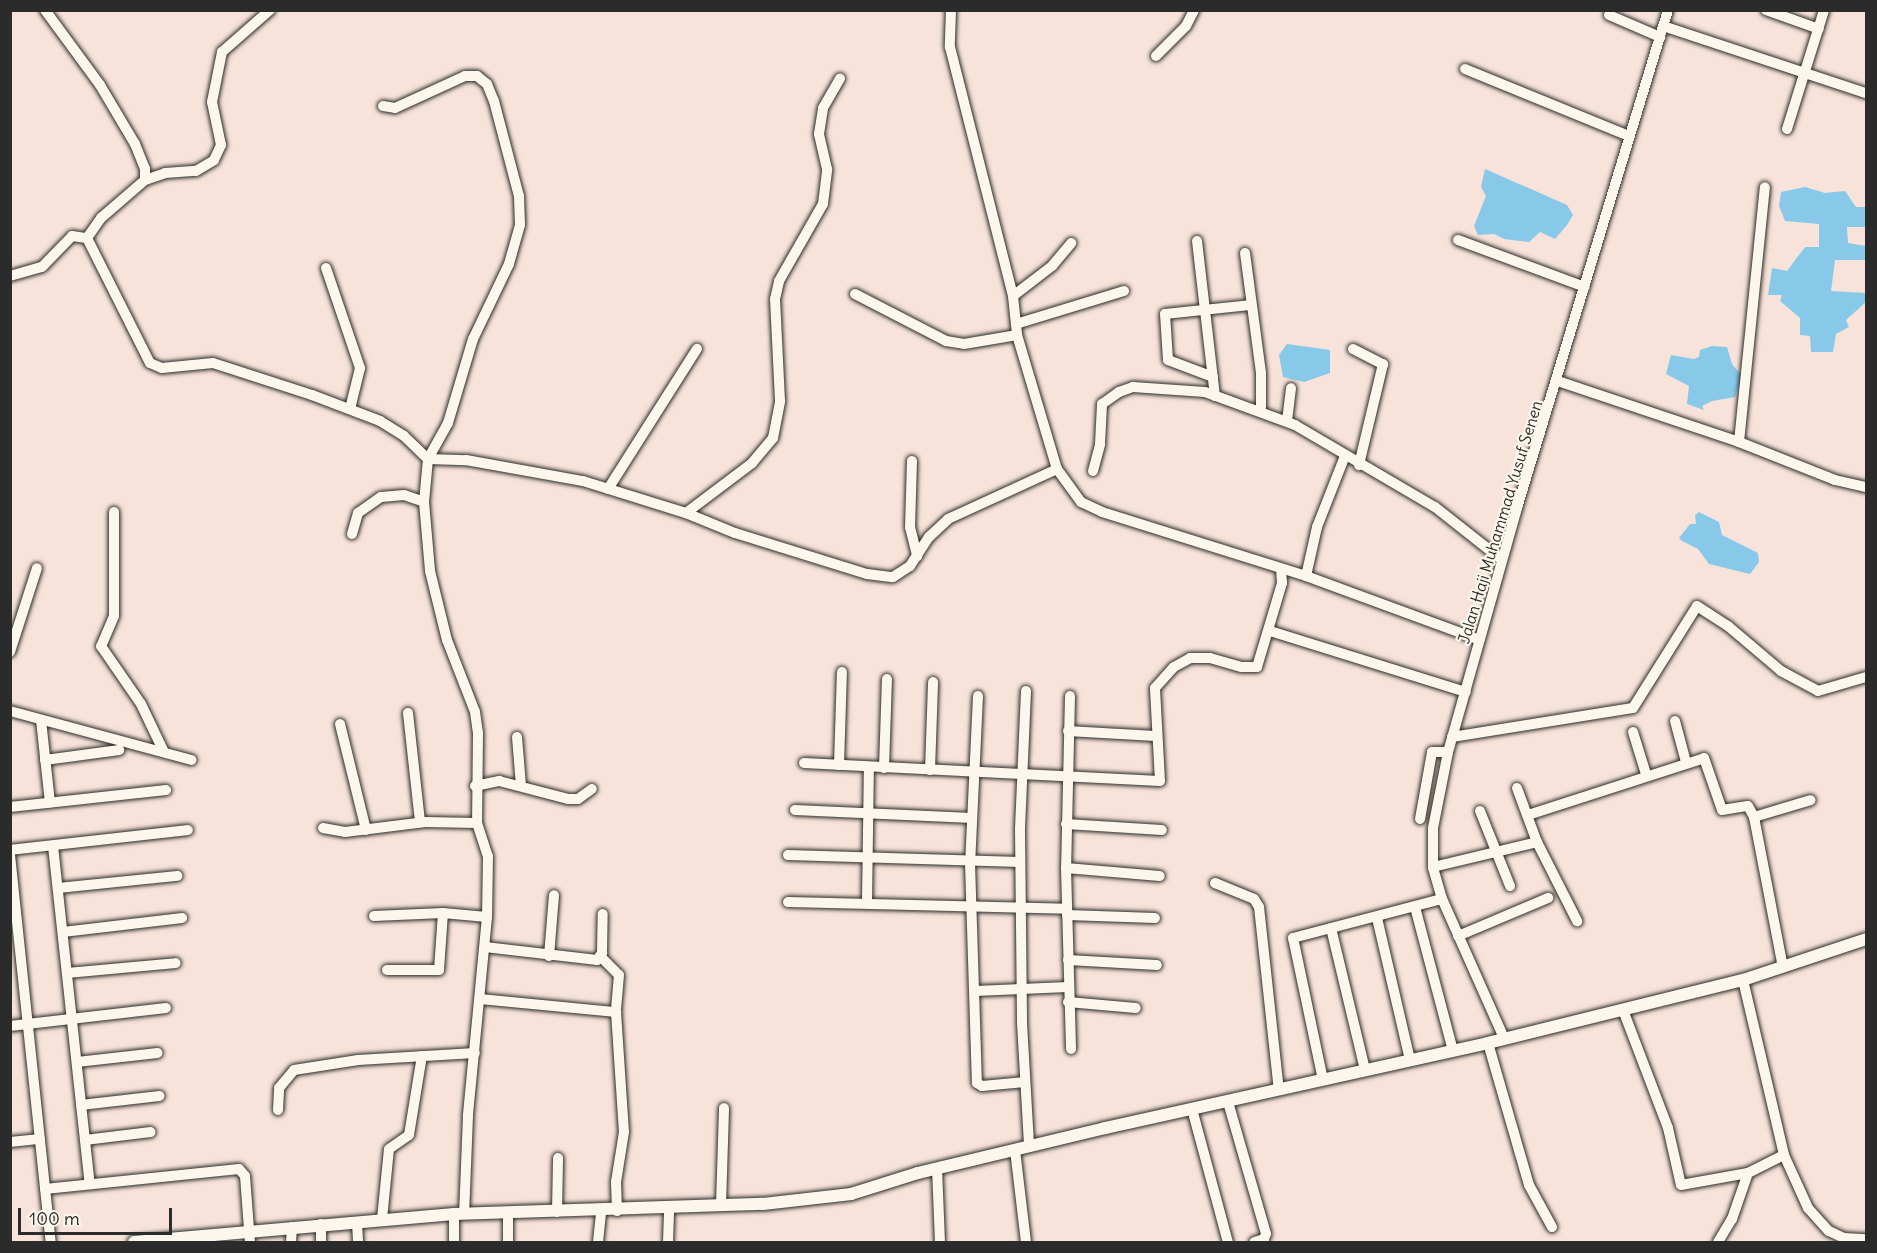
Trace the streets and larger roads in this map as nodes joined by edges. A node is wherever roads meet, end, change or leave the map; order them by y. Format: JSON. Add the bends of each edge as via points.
{"nodes":[{"id":1,"x":45,"y":10,"type":"edge"},
{"id":2,"x":270,"y":10,"type":"edge"},
{"id":3,"x":951,"y":10,"type":"edge"},
{"id":4,"x":1194,"y":10,"type":"edge"},
{"id":5,"x":1598,"y":10,"type":"edge"},
{"id":6,"x":1668,"y":10,"type":"edge"},
{"id":7,"x":1766,"y":10,"type":"edge"},
{"id":8,"x":1824,"y":10,"type":"edge"},
{"id":9,"x":1610,"y":13,"type":"edge"},
{"id":10,"x":1819,"y":29,"type":"junction"},
{"id":11,"x":1661,"y":32,"type":"junction"},
{"id":12,"x":1156,"y":56,"type":"dead end"},
{"id":13,"x":1465,"y":69,"type":"dead end"},
{"id":14,"x":1805,"y":72,"type":"junction"},
{"id":15,"x":840,"y":78,"type":"dead end"},
{"id":16,"x":1866,"y":93,"type":"edge"},
{"id":17,"x":383,"y":106,"type":"dead end"},
{"id":18,"x":1787,"y":129,"type":"dead end"},
{"id":19,"x":1629,"y":136,"type":"junction"},
{"id":20,"x":145,"y":180,"type":"junction"},
{"id":21,"x":1765,"y":187,"type":"dead end"},
{"id":22,"x":87,"y":238,"type":"junction"},
{"id":23,"x":1458,"y":240,"type":"dead end"},
{"id":24,"x":1197,"y":241,"type":"dead end"},
{"id":25,"x":1071,"y":243,"type":"dead end"},
{"id":26,"x":1245,"y":253,"type":"dead end"},
{"id":27,"x":326,"y":268,"type":"dead end"},
{"id":28,"x":10,"y":276,"type":"edge"},
{"id":29,"x":1585,"y":287,"type":"junction"},
{"id":30,"x":1124,"y":291,"type":"dead end"},
{"id":31,"x":855,"y":294,"type":"dead end"},
{"id":32,"x":1013,"y":296,"type":"junction"},
{"id":33,"x":1250,"y":305,"type":"junction"},
{"id":34,"x":1205,"y":309,"type":"junction"},
{"id":35,"x":1017,"y":329,"type":"junction"},
{"id":36,"x":696,"y":349,"type":"dead end"},
{"id":37,"x":1353,"y":350,"type":"dead end"},
{"id":38,"x":1213,"y":378,"type":"junction"},
{"id":39,"x":1558,"y":381,"type":"junction"},
{"id":40,"x":1291,"y":388,"type":"dead end"},
{"id":41,"x":1215,"y":396,"type":"junction"},
{"id":42,"x":350,"y":410,"type":"junction"},
{"id":43,"x":1261,"y":411,"type":"junction"},
{"id":44,"x":1287,"y":421,"type":"junction"},
{"id":45,"x":1739,"y":442,"type":"junction"},
{"id":46,"x":1345,"y":456,"type":"junction"},
{"id":47,"x":428,"y":459,"type":"junction"},
{"id":48,"x":912,"y":461,"type":"dead end"},
{"id":49,"x":1359,"y":465,"type":"junction"},
{"id":50,"x":1057,"y":468,"type":"junction"},
{"id":51,"x":1093,"y":471,"type":"dead end"},
{"id":52,"x":1866,"y":487,"type":"edge"},
{"id":53,"x":608,"y":489,"type":"junction"},
{"id":54,"x":424,"y":502,"type":"junction"},
{"id":55,"x":114,"y":512,"type":"dead end"},
{"id":56,"x":686,"y":513,"type":"junction"},
{"id":57,"x":352,"y":534,"type":"dead end"},
{"id":58,"x":917,"y":555,"type":"junction"},
{"id":59,"x":1502,"y":560,"type":"junction"},
{"id":60,"x":37,"y":568,"type":"dead end"},
{"id":61,"x":1281,"y":569,"type":"junction"},
{"id":62,"x":1306,"y":576,"type":"junction"},
{"id":63,"x":1270,"y":631,"type":"junction"},
{"id":64,"x":1480,"y":640,"type":"junction"},
{"id":65,"x":10,"y":652,"type":"edge"},
{"id":66,"x":842,"y":672,"type":"dead end"},
{"id":67,"x":1866,"y":677,"type":"edge"},
{"id":68,"x":887,"y":679,"type":"dead end"},
{"id":69,"x":933,"y":682,"type":"dead end"},
{"id":70,"x":1026,"y":691,"type":"dead end"},
{"id":71,"x":1466,"y":692,"type":"junction"},
{"id":72,"x":978,"y":696,"type":"dead end"},
{"id":73,"x":1070,"y":696,"type":"dead end"},
{"id":74,"x":10,"y":711,"type":"edge"},
{"id":75,"x":408,"y":713,"type":"dead end"},
{"id":76,"x":41,"y":720,"type":"junction"},
{"id":77,"x":1675,"y":721,"type":"dead end"},
{"id":78,"x":340,"y":724,"type":"dead end"},
{"id":79,"x":1068,"y":730,"type":"junction"},
{"id":80,"x":1633,"y":732,"type":"dead end"},
{"id":81,"x":517,"y":736,"type":"dead end"},
{"id":82,"x":1155,"y":736,"type":"junction"},
{"id":83,"x":1452,"y":737,"type":"junction"},
{"id":84,"x":119,"y":750,"type":"dead end"},
{"id":85,"x":164,"y":752,"type":"junction"},
{"id":86,"x":1448,"y":752,"type":"junction"},
{"id":87,"x":45,"y":760,"type":"junction"},
{"id":88,"x":192,"y":760,"type":"dead end"},
{"id":89,"x":1686,"y":762,"type":"junction"},
{"id":90,"x":804,"y":763,"type":"dead end"},
{"id":91,"x":839,"y":765,"type":"junction"},
{"id":92,"x":869,"y":767,"type":"junction"},
{"id":93,"x":884,"y":768,"type":"junction"},
{"id":94,"x":930,"y":770,"type":"junction"},
{"id":95,"x":976,"y":773,"type":"junction"},
{"id":96,"x":1646,"y":774,"type":"junction"},
{"id":97,"x":1022,"y":775,"type":"junction"},
{"id":98,"x":1066,"y":777,"type":"junction"},
{"id":99,"x":475,"y":786,"type":"junction"},
{"id":100,"x":521,"y":786,"type":"junction"},
{"id":101,"x":1517,"y":788,"type":"dead end"},
{"id":102,"x":592,"y":789,"type":"dead end"},
{"id":103,"x":166,"y":790,"type":"dead end"},
{"id":104,"x":1811,"y":800,"type":"dead end"},
{"id":105,"x":50,"y":803,"type":"junction"},
{"id":106,"x":10,"y":807,"type":"edge"},
{"id":107,"x":795,"y":810,"type":"dead end"},
{"id":108,"x":1480,"y":811,"type":"dead end"},
{"id":109,"x":867,"y":814,"type":"junction"},
{"id":110,"x":1528,"y":815,"type":"junction"},
{"id":111,"x":1754,"y":817,"type":"junction"},
{"id":112,"x":972,"y":818,"type":"junction"},
{"id":113,"x":1420,"y":819,"type":"dead end"},
{"id":114,"x":420,"y":822,"type":"junction"},
{"id":115,"x":477,"y":823,"type":"junction"},
{"id":116,"x":1066,"y":824,"type":"junction"},
{"id":117,"x":323,"y":828,"type":"dead end"},
{"id":118,"x":188,"y":830,"type":"dead end"},
{"id":119,"x":366,"y":830,"type":"junction"},
{"id":120,"x":1162,"y":830,"type":"dead end"},
{"id":121,"x":1537,"y":842,"type":"junction"},
{"id":122,"x":53,"y":846,"type":"junction"},
{"id":123,"x":10,"y":850,"type":"edge"},
{"id":124,"x":1495,"y":852,"type":"junction"},
{"id":125,"x":10,"y":855,"type":"edge"},
{"id":126,"x":788,"y":855,"type":"dead end"},
{"id":127,"x":866,"y":859,"type":"junction"},
{"id":128,"x":1020,"y":862,"type":"junction"},
{"id":129,"x":970,"y":863,"type":"junction"},
{"id":130,"x":1433,"y":867,"type":"junction"},
{"id":131,"x":1066,"y":868,"type":"junction"},
{"id":132,"x":177,"y":876,"type":"dead end"},
{"id":133,"x":1160,"y":876,"type":"dead end"},
{"id":134,"x":1215,"y":883,"type":"dead end"},
{"id":135,"x":1510,"y":886,"type":"dead end"},
{"id":136,"x":58,"y":888,"type":"junction"},
{"id":137,"x":554,"y":895,"type":"dead end"},
{"id":138,"x":1548,"y":898,"type":"dead end"},
{"id":139,"x":1442,"y":899,"type":"junction"},
{"id":140,"x":788,"y":902,"type":"dead end"},
{"id":141,"x":867,"y":903,"type":"junction"},
{"id":142,"x":1415,"y":907,"type":"junction"},
{"id":143,"x":971,"y":908,"type":"junction"},
{"id":144,"x":1021,"y":908,"type":"junction"},
{"id":145,"x":1067,"y":912,"type":"junction"},
{"id":146,"x":443,"y":914,"type":"junction"},
{"id":147,"x":603,"y":914,"type":"dead end"},
{"id":148,"x":374,"y":916,"type":"dead end"},
{"id":149,"x":488,"y":917,"type":"junction"},
{"id":150,"x":182,"y":918,"type":"dead end"},
{"id":151,"x":1155,"y":918,"type":"dead end"},
{"id":152,"x":1377,"y":918,"type":"junction"},
{"id":153,"x":1577,"y":921,"type":"dead end"},
{"id":154,"x":1331,"y":928,"type":"junction"},
{"id":155,"x":63,"y":932,"type":"junction"},
{"id":156,"x":1458,"y":936,"type":"junction"},
{"id":157,"x":1866,"y":939,"type":"edge"},
{"id":158,"x":485,"y":947,"type":"junction"},
{"id":159,"x":549,"y":956,"type":"junction"},
{"id":160,"x":601,"y":957,"type":"junction"},
{"id":161,"x":1068,"y":960,"type":"junction"},
{"id":162,"x":176,"y":963,"type":"dead end"},
{"id":163,"x":1157,"y":965,"type":"dead end"},
{"id":164,"x":1783,"y":968,"type":"junction"},
{"id":165,"x":387,"y":970,"type":"dead end"},
{"id":166,"x":67,"y":974,"type":"junction"},
{"id":167,"x":1743,"y":980,"type":"junction"},
{"id":168,"x":1068,"y":987,"type":"junction"},
{"id":169,"x":1022,"y":988,"type":"junction"},
{"id":170,"x":975,"y":991,"type":"junction"},
{"id":171,"x":480,"y":999,"type":"junction"},
{"id":172,"x":1068,"y":1002,"type":"junction"},
{"id":173,"x":166,"y":1008,"type":"dead end"},
{"id":174,"x":1136,"y":1008,"type":"dead end"},
{"id":175,"x":1623,"y":1010,"type":"junction"},
{"id":176,"x":616,"y":1012,"type":"junction"},
{"id":177,"x":72,"y":1019,"type":"junction"},
{"id":178,"x":27,"y":1023,"type":"junction"},
{"id":179,"x":10,"y":1026,"type":"edge"},
{"id":180,"x":1504,"y":1038,"type":"junction"},
{"id":181,"x":1488,"y":1043,"type":"junction"},
{"id":182,"x":1071,"y":1049,"type":"dead end"},
{"id":183,"x":1453,"y":1051,"type":"junction"},
{"id":184,"x":157,"y":1053,"type":"dead end"},
{"id":185,"x":475,"y":1053,"type":"junction"},
{"id":186,"x":422,"y":1056,"type":"junction"},
{"id":187,"x":1410,"y":1060,"type":"junction"},
{"id":188,"x":77,"y":1062,"type":"junction"},
{"id":189,"x":1365,"y":1070,"type":"junction"},
{"id":190,"x":1323,"y":1080,"type":"junction"},
{"id":191,"x":1025,"y":1082,"type":"junction"},
{"id":192,"x":1279,"y":1090,"type":"junction"},
{"id":193,"x":159,"y":1096,"type":"dead end"},
{"id":194,"x":1228,"y":1102,"type":"junction"},
{"id":195,"x":81,"y":1105,"type":"junction"},
{"id":196,"x":724,"y":1108,"type":"dead end"},
{"id":197,"x":1192,"y":1109,"type":"junction"},
{"id":198,"x":278,"y":1110,"type":"dead end"},
{"id":199,"x":151,"y":1132,"type":"dead end"},
{"id":200,"x":40,"y":1139,"type":"junction"},
{"id":201,"x":85,"y":1140,"type":"junction"},
{"id":202,"x":10,"y":1142,"type":"edge"},
{"id":203,"x":1029,"y":1146,"type":"junction"},
{"id":204,"x":1015,"y":1150,"type":"junction"},
{"id":205,"x":1784,"y":1155,"type":"junction"},
{"id":206,"x":558,"y":1158,"type":"dead end"},
{"id":207,"x":937,"y":1168,"type":"junction"},
{"id":208,"x":1748,"y":1173,"type":"junction"},
{"id":209,"x":90,"y":1184,"type":"junction"},
{"id":210,"x":45,"y":1189,"type":"junction"},
{"id":211,"x":720,"y":1205,"type":"junction"},
{"id":212,"x":669,"y":1209,"type":"junction"},
{"id":213,"x":601,"y":1210,"type":"junction"},
{"id":214,"x":617,"y":1211,"type":"junction"},
{"id":215,"x":557,"y":1212,"type":"junction"},
{"id":216,"x":508,"y":1213,"type":"junction"},
{"id":217,"x":459,"y":1214,"type":"junction"},
{"id":218,"x":382,"y":1219,"type":"junction"},
{"id":219,"x":357,"y":1222,"type":"junction"},
{"id":220,"x":321,"y":1224,"type":"junction"},
{"id":221,"x":292,"y":1227,"type":"junction"},
{"id":222,"x":1552,"y":1227,"type":"dead end"},
{"id":223,"x":250,"y":1237,"type":"edge"},
{"id":224,"x":1842,"y":1239,"type":"edge"},
{"id":225,"x":1866,"y":1239,"type":"edge"},
{"id":226,"x":51,"y":1242,"type":"edge"},
{"id":227,"x":134,"y":1242,"type":"edge"},
{"id":228,"x":291,"y":1242,"type":"edge"},
{"id":229,"x":321,"y":1242,"type":"edge"},
{"id":230,"x":358,"y":1242,"type":"edge"},
{"id":231,"x":454,"y":1242,"type":"edge"},
{"id":232,"x":508,"y":1242,"type":"edge"},
{"id":233,"x":598,"y":1242,"type":"edge"},
{"id":234,"x":668,"y":1242,"type":"edge"},
{"id":235,"x":940,"y":1242,"type":"edge"},
{"id":236,"x":1026,"y":1242,"type":"edge"},
{"id":237,"x":1228,"y":1242,"type":"edge"},
{"id":238,"x":1254,"y":1242,"type":"edge"},
{"id":239,"x":1718,"y":1242,"type":"edge"}],
"edges":[{"from":1,"to":20,"type":"street","via":[[100,85],[135,144]]},
{"from":2,"to":20,"type":"street","via":[[222,52],[212,102],[221,145],[214,160],[196,171],[165,172]]},
{"from":3,"to":32,"type":"street","via":[[950,47],[964,112]]},
{"from":4,"to":12,"type":"street","via":[[1186,26]]},
{"from":5,"to":9,"type":"street"},
{"from":6,"to":11,"type":"street","name":"Jalan Haji Muhammad Yusuf Senen"},
{"from":7,"to":10,"type":"street"},
{"from":8,"to":10,"type":"street"},
{"from":9,"to":11,"type":"street"},
{"from":10,"to":14,"type":"street"},
{"from":11,"to":14,"type":"street"},
{"from":11,"to":19,"type":"street","name":"Jalan Haji Muhammad Yusuf Senen"},
{"from":13,"to":19,"type":"street"},
{"from":14,"to":16,"type":"street"},
{"from":14,"to":18,"type":"street"},
{"from":15,"to":56,"type":"street","via":[[823,108],[819,134],[827,169],[824,204],[779,281],[774,316],[780,401],[773,438],[752,463]]},
{"from":17,"to":47,"type":"street","via":[[402,106],[465,75],[477,76],[487,84],[494,101],[519,196],[520,225],[509,264],[473,339],[448,423]]},
{"from":19,"to":29,"type":"street","name":"Jalan Haji Muhammad Yusuf Senen"},
{"from":20,"to":22,"type":"street","via":[[101,218]]},
{"from":21,"to":45,"type":"street"},
{"from":22,"to":28,"type":"street","via":[[72,236],[42,267]]},
{"from":22,"to":42,"type":"street","via":[[150,363],[162,368],[213,363]]},
{"from":23,"to":29,"type":"street"},
{"from":24,"to":34,"type":"street"},
{"from":25,"to":32,"type":"street","via":[[1052,266]]},
{"from":26,"to":33,"type":"street"},
{"from":27,"to":42,"type":"street","via":[[360,368]]},
{"from":29,"to":39,"type":"street","name":"Jalan Haji Muhammad Yusuf Senen"},
{"from":30,"to":35,"type":"street"},
{"from":31,"to":35,"type":"street","via":[[946,341],[964,344]]},
{"from":32,"to":35,"type":"street"},
{"from":33,"to":34,"type":"street"},
{"from":33,"to":43,"type":"street","via":[[1261,372]]},
{"from":34,"to":38,"type":"street"},
{"from":34,"to":38,"type":"street","via":[[1165,314],[1168,360]]},
{"from":35,"to":50,"type":"street"},
{"from":36,"to":53,"type":"street"},
{"from":37,"to":49,"type":"street","via":[[1383,364]]},
{"from":38,"to":41,"type":"street"},
{"from":39,"to":45,"type":"street"},
{"from":39,"to":59,"type":"street","name":"Jalan Haji Muhammad Yusuf Senen"},
{"from":40,"to":44,"type":"street"},
{"from":41,"to":43,"type":"street"},
{"from":41,"to":51,"type":"street","via":[[1133,387],[1119,392],[1102,404],[1100,444]]},
{"from":42,"to":47,"type":"street","via":[[404,436]]},
{"from":43,"to":44,"type":"street"},
{"from":44,"to":46,"type":"street"},
{"from":45,"to":52,"type":"street","via":[[1835,480]]},
{"from":46,"to":49,"type":"street"},
{"from":46,"to":62,"type":"street","via":[[1317,527]]},
{"from":47,"to":53,"type":"street","via":[[466,460]]},
{"from":47,"to":54,"type":"street"},
{"from":48,"to":58,"type":"street","via":[[910,527]]},
{"from":49,"to":59,"type":"street","via":[[1435,507]]},
{"from":50,"to":58,"type":"street","via":[[948,519]]},
{"from":50,"to":61,"type":"street","via":[[1087,506]]},
{"from":53,"to":56,"type":"street"},
{"from":54,"to":57,"type":"street","via":[[404,495],[381,496],[358,513]]},
{"from":54,"to":99,"type":"street","via":[[436,605],[475,712]]},
{"from":55,"to":85,"type":"street","via":[[114,616],[101,646],[141,704]]},
{"from":56,"to":58,"type":"street","via":[[735,533],[867,574],[893,577],[910,566]]},
{"from":59,"to":64,"type":"street","name":"Jalan Haji Muhammad Yusuf Senen"},
{"from":60,"to":65,"type":"street"},
{"from":61,"to":62,"type":"street"},
{"from":61,"to":63,"type":"street","via":[[1282,583]]},
{"from":62,"to":64,"type":"street"},
{"from":63,"to":71,"type":"street"},
{"from":63,"to":82,"type":"street","via":[[1263,658],[1254,669],[1210,658],[1190,658],[1174,667],[1155,688]]},
{"from":64,"to":71,"type":"street","name":"Jalan Haji Muhammad Yusuf Senen"},
{"from":66,"to":91,"type":"street"},
{"from":67,"to":83,"type":"street","via":[[1818,691],[1781,672],[1728,626],[1697,606],[1633,708]]},
{"from":68,"to":93,"type":"street"},
{"from":69,"to":94,"type":"street"},
{"from":70,"to":97,"type":"street"},
{"from":71,"to":83,"type":"street","name":"Jalan Haji Muhammad Yusuf Senen"},
{"from":72,"to":95,"type":"street"},
{"from":73,"to":79,"type":"street"},
{"from":74,"to":76,"type":"street"},
{"from":75,"to":114,"type":"street"},
{"from":76,"to":85,"type":"street"},
{"from":76,"to":87,"type":"street"},
{"from":77,"to":89,"type":"street"},
{"from":78,"to":119,"type":"street"},
{"from":79,"to":82,"type":"street"},
{"from":79,"to":98,"type":"street"},
{"from":80,"to":96,"type":"street"},
{"from":81,"to":100,"type":"street"},
{"from":82,"to":98,"type":"street","via":[[1160,781]]},
{"from":83,"to":86,"type":"street","name":"Jalan Haji Muhammad Yusuf Senen"},
{"from":84,"to":87,"type":"street"},
{"from":85,"to":88,"type":"street"},
{"from":86,"to":113,"type":"street","via":[[1432,752]]},
{"from":86,"to":130,"type":"street","name":"Jalan Haji Muhammad Yusuf Senen","via":[[1431,842]]},
{"from":87,"to":105,"type":"street"},
{"from":89,"to":96,"type":"street"},
{"from":89,"to":111,"type":"street","via":[[1706,759],[1722,810],[1748,806]]},
{"from":90,"to":91,"type":"street"},
{"from":91,"to":92,"type":"street"},
{"from":92,"to":93,"type":"street"},
{"from":92,"to":109,"type":"street"},
{"from":93,"to":94,"type":"street"},
{"from":94,"to":95,"type":"street"},
{"from":95,"to":97,"type":"street"},
{"from":95,"to":112,"type":"street"},
{"from":96,"to":110,"type":"street"},
{"from":97,"to":98,"type":"street"},
{"from":97,"to":128,"type":"street"},
{"from":98,"to":116,"type":"street"},
{"from":99,"to":100,"type":"street","via":[[499,781]]},
{"from":99,"to":115,"type":"street"},
{"from":100,"to":102,"type":"street","via":[[568,800],[578,800]]},
{"from":101,"to":110,"type":"street"},
{"from":103,"to":105,"type":"street"},
{"from":104,"to":111,"type":"street"},
{"from":105,"to":106,"type":"street"},
{"from":107,"to":109,"type":"street"},
{"from":108,"to":124,"type":"street"},
{"from":109,"to":112,"type":"street"},
{"from":109,"to":127,"type":"street"},
{"from":110,"to":121,"type":"street"},
{"from":111,"to":164,"type":"street"},
{"from":112,"to":129,"type":"street"},
{"from":114,"to":115,"type":"street"},
{"from":114,"to":119,"type":"street"},
{"from":115,"to":149,"type":"street","via":[[488,856]]},
{"from":116,"to":120,"type":"street"},
{"from":116,"to":131,"type":"street"},
{"from":117,"to":119,"type":"street"},
{"from":118,"to":122,"type":"street"},
{"from":121,"to":124,"type":"street"},
{"from":121,"to":153,"type":"street"},
{"from":122,"to":123,"type":"street"},
{"from":122,"to":136,"type":"street"},
{"from":124,"to":130,"type":"street"},
{"from":124,"to":135,"type":"street"},
{"from":125,"to":178,"type":"street"},
{"from":126,"to":127,"type":"street"},
{"from":127,"to":129,"type":"street"},
{"from":127,"to":141,"type":"street"},
{"from":128,"to":129,"type":"street"},
{"from":128,"to":144,"type":"street"},
{"from":129,"to":143,"type":"street"},
{"from":130,"to":139,"type":"street","name":"Jalan Haji Muhammad Yusuf Senen"},
{"from":131,"to":133,"type":"street"},
{"from":131,"to":145,"type":"street"},
{"from":132,"to":136,"type":"street"},
{"from":134,"to":192,"type":"street","via":[[1254,899],[1259,907]]},
{"from":136,"to":155,"type":"street"},
{"from":137,"to":159,"type":"street"},
{"from":138,"to":156,"type":"street"},
{"from":139,"to":142,"type":"street"},
{"from":139,"to":156,"type":"street","name":"Jalan Haji Muhammad Yusuf Senen"},
{"from":140,"to":141,"type":"street"},
{"from":141,"to":143,"type":"street"},
{"from":142,"to":152,"type":"street"},
{"from":142,"to":183,"type":"street"},
{"from":143,"to":144,"type":"street"},
{"from":143,"to":170,"type":"street"},
{"from":144,"to":145,"type":"street"},
{"from":144,"to":169,"type":"street"},
{"from":145,"to":151,"type":"street"},
{"from":145,"to":161,"type":"street"},
{"from":146,"to":148,"type":"street"},
{"from":146,"to":149,"type":"street"},
{"from":146,"to":165,"type":"street","via":[[439,970]]},
{"from":147,"to":160,"type":"street"},
{"from":149,"to":158,"type":"street"},
{"from":150,"to":155,"type":"street"},
{"from":152,"to":154,"type":"street"},
{"from":152,"to":187,"type":"street"},
{"from":154,"to":189,"type":"street"},
{"from":154,"to":190,"type":"street","via":[[1295,935],[1292,941]]},
{"from":155,"to":166,"type":"street"},
{"from":156,"to":180,"type":"street","name":"Jalan Haji Muhammad Yusuf Senen"},
{"from":157,"to":164,"type":"street"},
{"from":158,"to":159,"type":"street"},
{"from":158,"to":171,"type":"street"},
{"from":159,"to":160,"type":"street","via":[[597,960]]},
{"from":160,"to":176,"type":"street","via":[[619,975]]},
{"from":161,"to":163,"type":"street"},
{"from":161,"to":168,"type":"street"},
{"from":162,"to":166,"type":"street"},
{"from":164,"to":167,"type":"street"},
{"from":166,"to":177,"type":"street"},
{"from":167,"to":175,"type":"street"},
{"from":167,"to":205,"type":"street"},
{"from":168,"to":169,"type":"street"},
{"from":168,"to":172,"type":"street"},
{"from":169,"to":170,"type":"street"},
{"from":169,"to":191,"type":"street"},
{"from":170,"to":191,"type":"street","via":[[977,1083],[982,1086]]},
{"from":171,"to":176,"type":"street"},
{"from":171,"to":185,"type":"street"},
{"from":172,"to":174,"type":"street"},
{"from":172,"to":182,"type":"street"},
{"from":173,"to":177,"type":"street"},
{"from":175,"to":180,"type":"street"},
{"from":175,"to":208,"type":"street","via":[[1668,1128],[1673,1166],[1681,1185]]},
{"from":176,"to":214,"type":"street","via":[[624,1132],[616,1182]]},
{"from":177,"to":178,"type":"street"},
{"from":177,"to":188,"type":"street"},
{"from":178,"to":179,"type":"street"},
{"from":178,"to":200,"type":"street"},
{"from":180,"to":181,"type":"street"},
{"from":181,"to":183,"type":"street"},
{"from":181,"to":222,"type":"street","via":[[1529,1185]]},
{"from":183,"to":187,"type":"street"},
{"from":184,"to":188,"type":"street"},
{"from":185,"to":186,"type":"street"},
{"from":185,"to":217,"type":"street"},
{"from":186,"to":198,"type":"street","via":[[294,1070],[279,1088]]},
{"from":186,"to":218,"type":"street","via":[[409,1135],[389,1149]]},
{"from":187,"to":189,"type":"street"},
{"from":188,"to":195,"type":"street"},
{"from":189,"to":190,"type":"street"},
{"from":190,"to":192,"type":"street"},
{"from":191,"to":203,"type":"street"},
{"from":192,"to":194,"type":"street"},
{"from":193,"to":195,"type":"street"},
{"from":194,"to":197,"type":"street"},
{"from":194,"to":238,"type":"street","via":[[1266,1234],[1264,1239]]},
{"from":195,"to":201,"type":"street"},
{"from":196,"to":211,"type":"street"},
{"from":197,"to":203,"type":"street"},
{"from":197,"to":237,"type":"street"},
{"from":199,"to":201,"type":"street"},
{"from":200,"to":202,"type":"street"},
{"from":200,"to":210,"type":"street"},
{"from":201,"to":209,"type":"street"},
{"from":203,"to":204,"type":"street"},
{"from":204,"to":207,"type":"street"},
{"from":204,"to":236,"type":"street"},
{"from":205,"to":208,"type":"street"},
{"from":205,"to":224,"type":"street","via":[[1808,1208]]},
{"from":206,"to":215,"type":"street"},
{"from":207,"to":211,"type":"street","via":[[851,1194]]},
{"from":207,"to":235,"type":"street"},
{"from":208,"to":239,"type":"street","via":[[1732,1219]]},
{"from":209,"to":210,"type":"street"},
{"from":209,"to":223,"type":"street","via":[[239,1169],[245,1176]]},
{"from":210,"to":226,"type":"street"},
{"from":211,"to":212,"type":"street"},
{"from":212,"to":214,"type":"street"},
{"from":212,"to":234,"type":"street"},
{"from":213,"to":214,"type":"street"},
{"from":213,"to":215,"type":"street"},
{"from":213,"to":233,"type":"street"},
{"from":215,"to":216,"type":"street"},
{"from":216,"to":217,"type":"street"},
{"from":216,"to":232,"type":"street"},
{"from":217,"to":218,"type":"street"},
{"from":217,"to":231,"type":"street"},
{"from":218,"to":219,"type":"street"},
{"from":219,"to":220,"type":"street"},
{"from":219,"to":230,"type":"street"},
{"from":220,"to":221,"type":"street"},
{"from":220,"to":229,"type":"street"},
{"from":221,"to":223,"type":"street"},
{"from":221,"to":228,"type":"street"},
{"from":223,"to":227,"type":"street"},
{"from":224,"to":225,"type":"street"}]}
